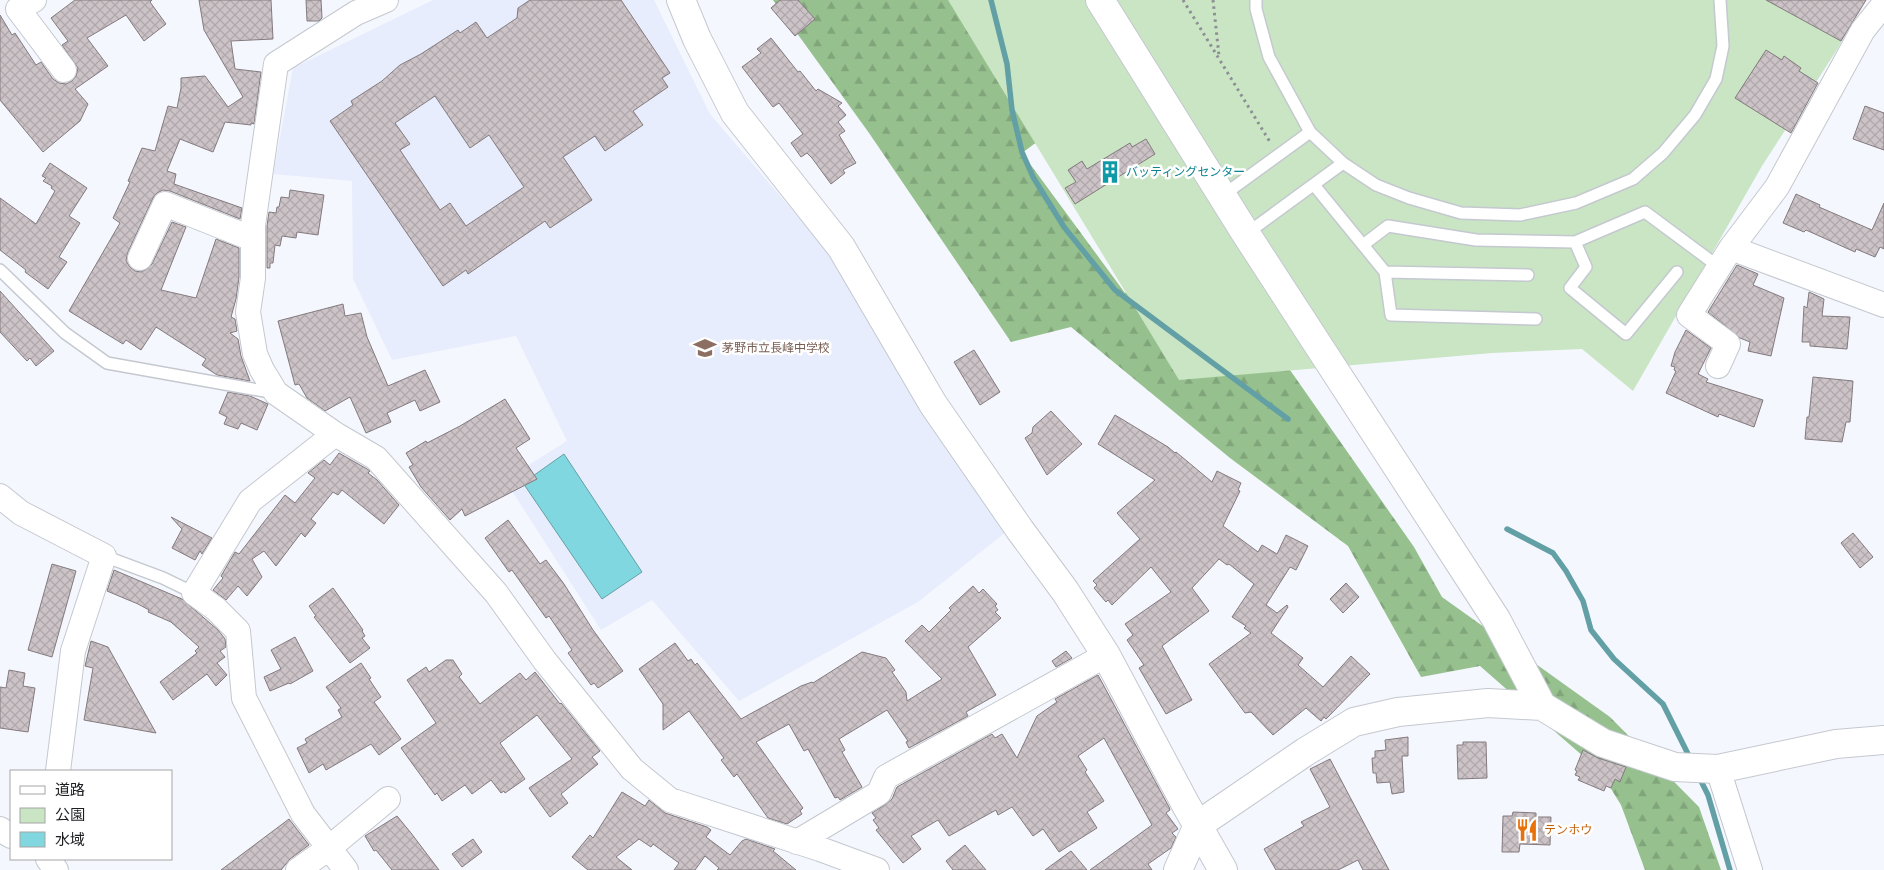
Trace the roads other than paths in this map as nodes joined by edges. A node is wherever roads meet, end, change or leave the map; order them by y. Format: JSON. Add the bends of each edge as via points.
{"nodes":[{"id":1,"x":386,"y":0,"type":"edge"},
{"id":2,"x":681,"y":0,"type":"edge"},
{"id":3,"x":1100,"y":0,"type":"edge"},
{"id":4,"x":1256,"y":0,"type":"edge"},
{"id":5,"x":1720,"y":0,"type":"edge"},
{"id":6,"x":22,"y":3,"type":"edge"},
{"id":7,"x":1884,"y":4,"type":"edge"},
{"id":8,"x":64,"y":70,"type":"dead end"},
{"id":9,"x":1310,"y":132,"type":"junction"},
{"id":10,"x":1343,"y":164,"type":"junction"},
{"id":11,"x":1314,"y":185,"type":"junction"},
{"id":12,"x":1222,"y":196,"type":"junction"},
{"id":13,"x":1246,"y":234,"type":"junction"},
{"id":14,"x":253,"y":239,"type":"junction"},
{"id":15,"x":1575,"y":242,"type":"junction"},
{"id":16,"x":1363,"y":246,"type":"junction"},
{"id":17,"x":1725,"y":257,"type":"junction"},
{"id":18,"x":140,"y":258,"type":"dead end"},
{"id":19,"x":0,"y":270,"type":"edge"},
{"id":20,"x":1385,"y":272,"type":"junction"},
{"id":21,"x":1677,"y":272,"type":"dead end"},
{"id":22,"x":1528,"y":275,"type":"dead end"},
{"id":23,"x":1884,"y":305,"type":"edge"},
{"id":24,"x":1536,"y":319,"type":"dead end"},
{"id":25,"x":1718,"y":366,"type":"dead end"},
{"id":26,"x":276,"y":393,"type":"junction"},
{"id":27,"x":335,"y":434,"type":"junction"},
{"id":28,"x":0,"y":496,"type":"edge"},
{"id":29,"x":104,"y":556,"type":"junction"},
{"id":30,"x":194,"y":593,"type":"junction"},
{"id":31,"x":1106,"y":655,"type":"junction"},
{"id":32,"x":1542,"y":706,"type":"junction"},
{"id":33,"x":1884,"y":740,"type":"edge"},
{"id":34,"x":1718,"y":769,"type":"junction"},
{"id":35,"x":58,"y":770,"type":"edge"},
{"id":36,"x":388,"y":799,"type":"dead end"},
{"id":37,"x":1198,"y":825,"type":"junction"},
{"id":38,"x":797,"y":842,"type":"junction"},
{"id":39,"x":329,"y":848,"type":"junction"},
{"id":40,"x":298,"y":870,"type":"edge"},
{"id":41,"x":346,"y":870,"type":"edge"},
{"id":42,"x":877,"y":870,"type":"edge"},
{"id":43,"x":1178,"y":870,"type":"edge"},
{"id":44,"x":1222,"y":870,"type":"edge"},
{"id":45,"x":1750,"y":870,"type":"edge"}],
"edges":[{"from":1,"to":14,"type":"street","via":[[356,13],[276,64]]},
{"from":2,"to":31,"type":"street","via":[[735,113],[840,247],[933,404],[1065,591]]},
{"from":3,"to":12,"type":"street"},
{"from":4,"to":9,"type":"lane","via":[[1269,57]]},
{"from":5,"to":10,"type":"lane","via":[[1723,46],[1716,79],[1695,115],[1663,153],[1634,179],[1576,203],[1520,216],[1461,213],[1376,185]]},
{"from":6,"to":8,"type":"street"},
{"from":7,"to":17,"type":"street","via":[[1863,30],[1777,187]]},
{"from":9,"to":10,"type":"lane"},
{"from":9,"to":12,"type":"lane"},
{"from":10,"to":11,"type":"lane"},
{"from":11,"to":13,"type":"lane"},
{"from":11,"to":16,"type":"lane"},
{"from":12,"to":13,"type":"street"},
{"from":13,"to":32,"type":"street","via":[[1496,619]]},
{"from":14,"to":18,"type":"street","via":[[165,204]]},
{"from":14,"to":26,"type":"street","via":[[253,278],[248,312],[255,354]]},
{"from":15,"to":16,"type":"lane","via":[[1476,240],[1388,226]]},
{"from":15,"to":17,"type":"lane","via":[[1645,212]]},
{"from":15,"to":21,"type":"lane","via":[[1586,267],[1570,288],[1626,334]]},
{"from":16,"to":20,"type":"lane"},
{"from":17,"to":23,"type":"street"},
{"from":17,"to":25,"type":"street","via":[[1689,315],[1728,344]]},
{"from":19,"to":26,"type":"lane","via":[[65,333],[107,363]]},
{"from":20,"to":22,"type":"lane"},
{"from":20,"to":24,"type":"lane","via":[[1391,316]]},
{"from":26,"to":27,"type":"street"},
{"from":27,"to":30,"type":"street","via":[[250,501]]},
{"from":27,"to":38,"type":"street","via":[[376,458],[496,593],[545,661],[632,769],[670,800]]},
{"from":28,"to":29,"type":"street","via":[[22,512]]},
{"from":29,"to":30,"type":"lane"},
{"from":29,"to":35,"type":"street","via":[[73,651]]},
{"from":30,"to":39,"type":"street","via":[[238,631],[244,698],[303,814]]},
{"from":31,"to":37,"type":"street"},
{"from":31,"to":38,"type":"street","via":[[886,777],[879,794]]},
{"from":32,"to":34,"type":"street","via":[[1603,743],[1675,767]]},
{"from":32,"to":37,"type":"street","via":[[1488,703],[1444,706],[1354,722]]},
{"from":33,"to":34,"type":"street","via":[[1836,744]]},
{"from":34,"to":45,"type":"street"},
{"from":36,"to":39,"type":"street"},
{"from":37,"to":43,"type":"street"},
{"from":37,"to":44,"type":"street"},
{"from":38,"to":42,"type":"street"},
{"from":39,"to":40,"type":"street"},
{"from":39,"to":41,"type":"street"}]}
